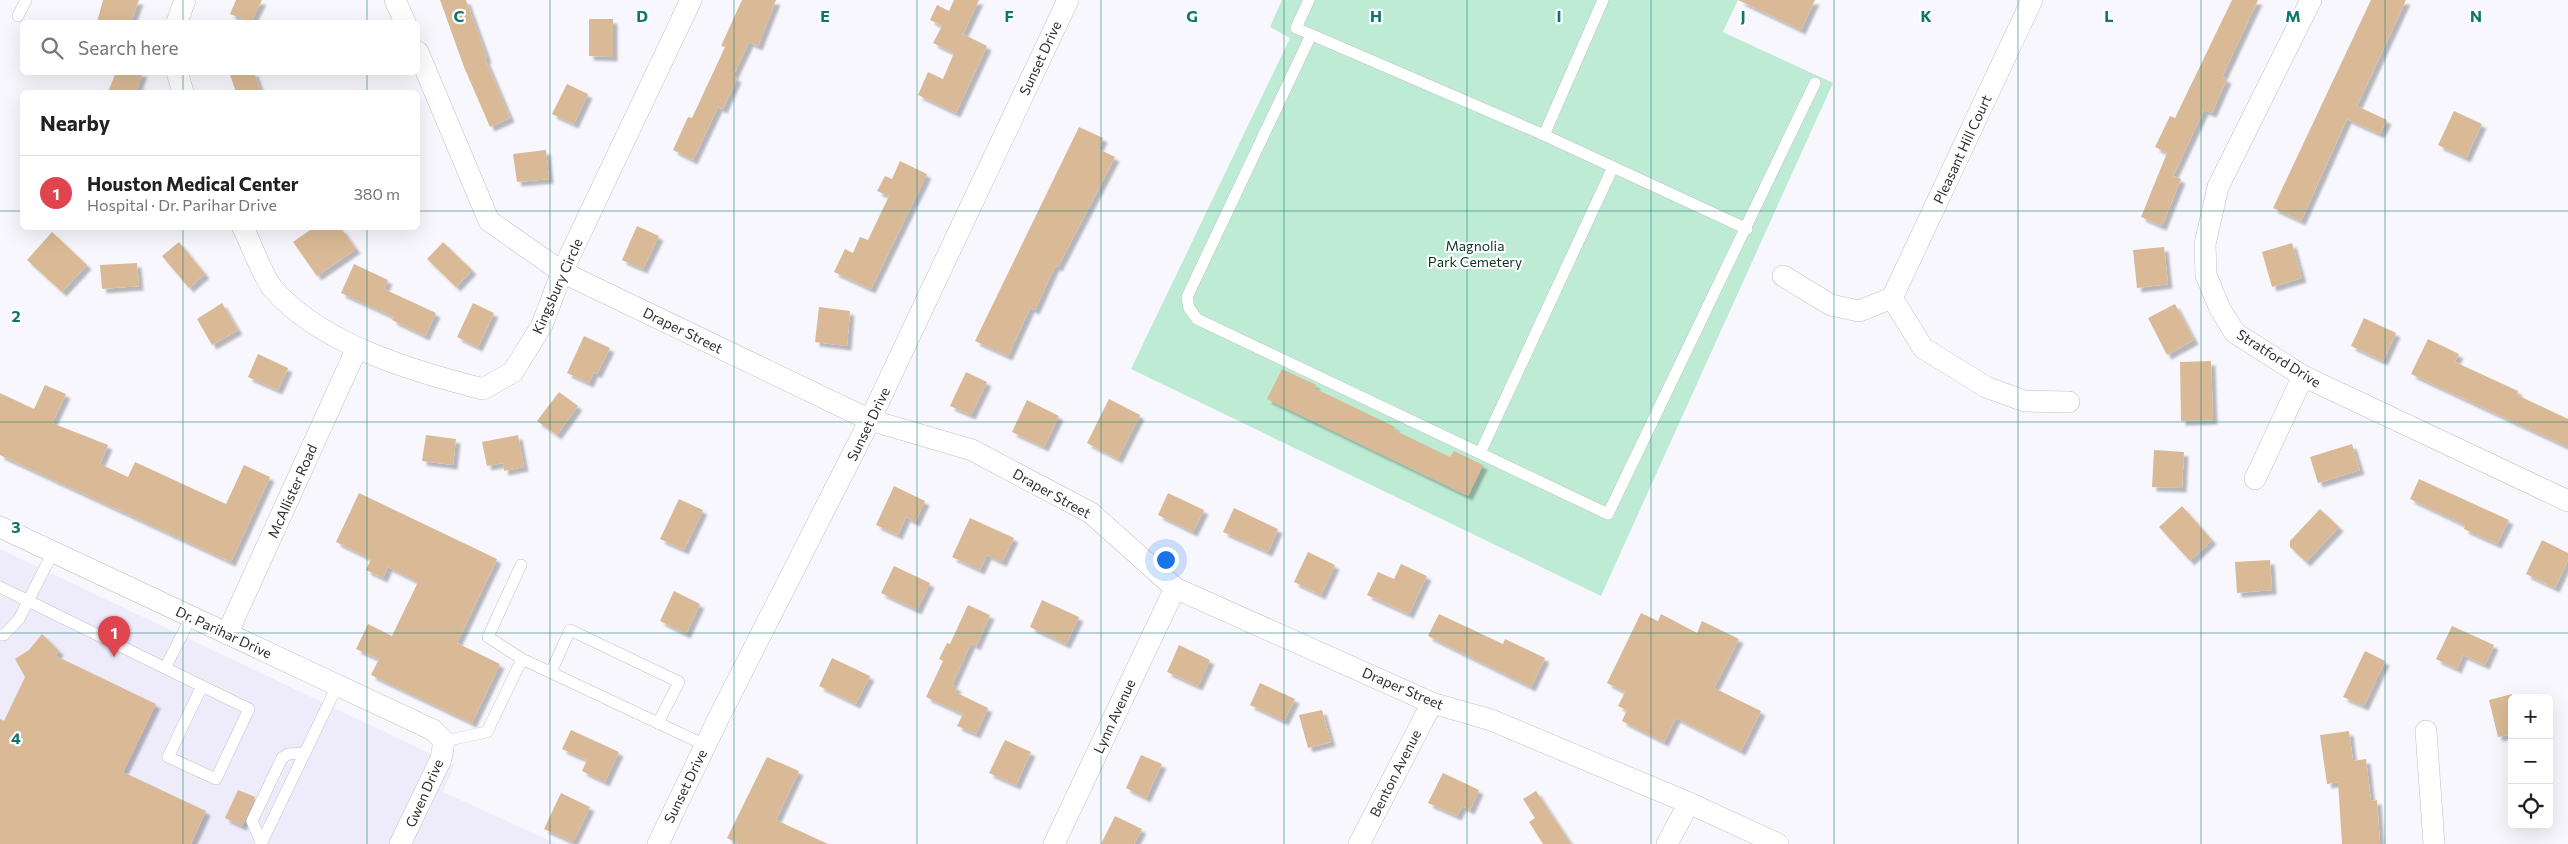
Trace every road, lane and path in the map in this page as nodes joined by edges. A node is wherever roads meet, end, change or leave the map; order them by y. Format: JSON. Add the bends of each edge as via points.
{"nodes":[{"id":1,"x":26,"y":0,"type":"edge"},
{"id":2,"x":186,"y":0,"type":"edge"},
{"id":3,"x":395,"y":0,"type":"edge"},
{"id":4,"x":691,"y":0,"type":"edge"},
{"id":5,"x":1068,"y":0,"type":"edge"},
{"id":6,"x":1309,"y":0,"type":"edge"},
{"id":7,"x":1603,"y":0,"type":"edge"},
{"id":8,"x":2032,"y":0,"type":"edge"},
{"id":9,"x":2311,"y":0,"type":"edge"},
{"id":10,"x":18,"y":16,"type":"dead end"},
{"id":11,"x":178,"y":20,"type":"edge"},
{"id":12,"x":404,"y":20,"type":"edge"},
{"id":13,"x":1311,"y":35,"type":"junction"},
{"id":14,"x":420,"y":57,"type":"edge"},
{"id":15,"x":178,"y":75,"type":"edge"},
{"id":16,"x":1816,"y":83,"type":"dead end"},
{"id":17,"x":182,"y":90,"type":"edge"},
{"id":18,"x":1544,"y":135,"type":"junction"},
{"id":19,"x":1613,"y":167,"type":"junction"},
{"id":20,"x":1747,"y":229,"type":"junction"},
{"id":21,"x":244,"y":230,"type":"edge"},
{"id":22,"x":562,"y":272,"type":"junction"},
{"id":23,"x":1783,"y":276,"type":"dead end"},
{"id":24,"x":1892,"y":298,"type":"junction"},
{"id":25,"x":357,"y":348,"type":"junction"},
{"id":26,"x":2303,"y":376,"type":"junction"},
{"id":27,"x":2069,"y":402,"type":"dead end"},
{"id":28,"x":870,"y":420,"type":"junction"},
{"id":29,"x":1480,"y":453,"type":"junction"},
{"id":30,"x":2255,"y":479,"type":"dead end"},
{"id":31,"x":2568,"y":501,"type":"edge"},
{"id":32,"x":0,"y":527,"type":"edge"},
{"id":33,"x":53,"y":552,"type":"junction"},
{"id":34,"x":521,"y":565,"type":"dead end"},
{"id":35,"x":0,"y":587,"type":"edge"},
{"id":36,"x":1175,"y":588,"type":"junction"},
{"id":37,"x":28,"y":601,"type":"junction"},
{"id":38,"x":191,"y":617,"type":"junction"},
{"id":39,"x":227,"y":634,"type":"junction"},
{"id":40,"x":0,"y":635,"type":"edge"},
{"id":41,"x":522,"y":659,"type":"junction"},
{"id":42,"x":165,"y":668,"type":"junction"},
{"id":43,"x":551,"y":672,"type":"junction"},
{"id":44,"x":338,"y":684,"type":"junction"},
{"id":45,"x":202,"y":686,"type":"junction"},
{"id":46,"x":1432,"y":703,"type":"junction"},
{"id":47,"x":658,"y":723,"type":"junction"},
{"id":48,"x":2426,"y":731,"type":"dead end"},
{"id":49,"x":444,"y":741,"type":"junction"},
{"id":50,"x":705,"y":745,"type":"junction"},
{"id":51,"x":305,"y":753,"type":"junction"},
{"id":52,"x":1689,"y":803,"type":"junction"},
{"id":53,"x":261,"y":843,"type":"edge"},
{"id":54,"x":400,"y":844,"type":"edge"},
{"id":55,"x":658,"y":844,"type":"edge"},
{"id":56,"x":1054,"y":844,"type":"edge"},
{"id":57,"x":1359,"y":844,"type":"edge"},
{"id":58,"x":1667,"y":844,"type":"edge"},
{"id":59,"x":1778,"y":844,"type":"edge"},
{"id":60,"x":2434,"y":844,"type":"edge"}],
"edges":[{"from":1,"to":10,"type":"lane"},
{"from":2,"to":11,"type":"street"},
{"from":3,"to":12,"type":"street"},
{"from":4,"to":22,"type":"street","name":"Kingsbury Circle"},
{"from":5,"to":28,"type":"street","name":"Sunset Drive"},
{"from":6,"to":13,"type":"lane","via":[[1296,28]]},
{"from":7,"to":18,"type":"lane"},
{"from":8,"to":24,"type":"street","name":"Pleasant Hill Court"},
{"from":9,"to":26,"type":"street","name":"Stratford Drive","via":[[2218,187],[2205,244],[2206,275],[2220,309],[2235,333]]},
{"from":13,"to":18,"type":"lane"},
{"from":13,"to":29,"type":"lane","via":[[1187,297],[1189,308],[1197,319]]},
{"from":14,"to":22,"type":"street","name":"Draper Street","via":[[489,221]]},
{"from":15,"to":17,"type":"street"},
{"from":16,"to":20,"type":"lane"},
{"from":18,"to":19,"type":"lane"},
{"from":19,"to":20,"type":"lane"},
{"from":19,"to":29,"type":"lane"},
{"from":20,"to":29,"type":"lane","via":[[1608,514]]},
{"from":21,"to":25,"type":"street","name":"Kingsbury Circle","via":[[272,288],[309,320]]},
{"from":22,"to":25,"type":"street","name":"Kingsbury Circle","via":[[542,324],[513,372],[483,389],[429,375]]},
{"from":22,"to":28,"type":"street","name":"Draper Street"},
{"from":23,"to":24,"type":"street","via":[[1831,306],[1859,311]]},
{"from":24,"to":27,"type":"street","via":[[1923,348],[1986,387],[2024,401]]},
{"from":25,"to":39,"type":"street","name":"McAllister Road"},
{"from":26,"to":30,"type":"street"},
{"from":26,"to":31,"type":"street","name":"Stratford Drive"},
{"from":28,"to":36,"type":"street","name":"Draper Street","via":[[972,450],[1091,513]]},
{"from":28,"to":50,"type":"street","name":"Sunset Drive"},
{"from":32,"to":33,"type":"street","name":"Dr. Parihar Drive"},
{"from":33,"to":37,"type":"lane"},
{"from":33,"to":38,"type":"street","name":"Dr. Parihar Drive"},
{"from":34,"to":41,"type":"lane","via":[[488,637]]},
{"from":35,"to":37,"type":"lane"},
{"from":36,"to":46,"type":"street","name":"Draper Street"},
{"from":36,"to":56,"type":"street","name":"Lynn Avenue"},
{"from":37,"to":40,"type":"lane","via":[[19,618],[4,635]]},
{"from":37,"to":42,"type":"lane"},
{"from":38,"to":39,"type":"street","name":"Dr. Parihar Drive"},
{"from":38,"to":42,"type":"lane"},
{"from":39,"to":44,"type":"street","name":"Dr. Parihar Drive"},
{"from":41,"to":43,"type":"lane"},
{"from":41,"to":49,"type":"lane","via":[[486,732]]},
{"from":42,"to":45,"type":"lane"},
{"from":43,"to":47,"type":"lane"},
{"from":43,"to":47,"type":"lane","via":[[570,630],[679,682]]},
{"from":44,"to":49,"type":"street","name":"Dr. Parihar Drive","via":[[433,730]]},
{"from":44,"to":51,"type":"lane"},
{"from":45,"to":45,"type":"lane","via":[[249,709],[216,779],[168,757]]},
{"from":46,"to":52,"type":"street","name":"Draper Street","via":[[1491,720]]},
{"from":46,"to":57,"type":"street","name":"Benton Avenue"},
{"from":47,"to":50,"type":"lane"},
{"from":48,"to":60,"type":"street"},
{"from":49,"to":54,"type":"street","name":"Gwen Drive","via":[[441,759]]},
{"from":50,"to":55,"type":"street","name":"Sunset Drive"},
{"from":51,"to":53,"type":"lane"},
{"from":51,"to":53,"type":"lane","via":[[288,754],[282,758],[252,820]]},
{"from":52,"to":58,"type":"street"},
{"from":52,"to":59,"type":"street","name":"Draper Street"}]}
